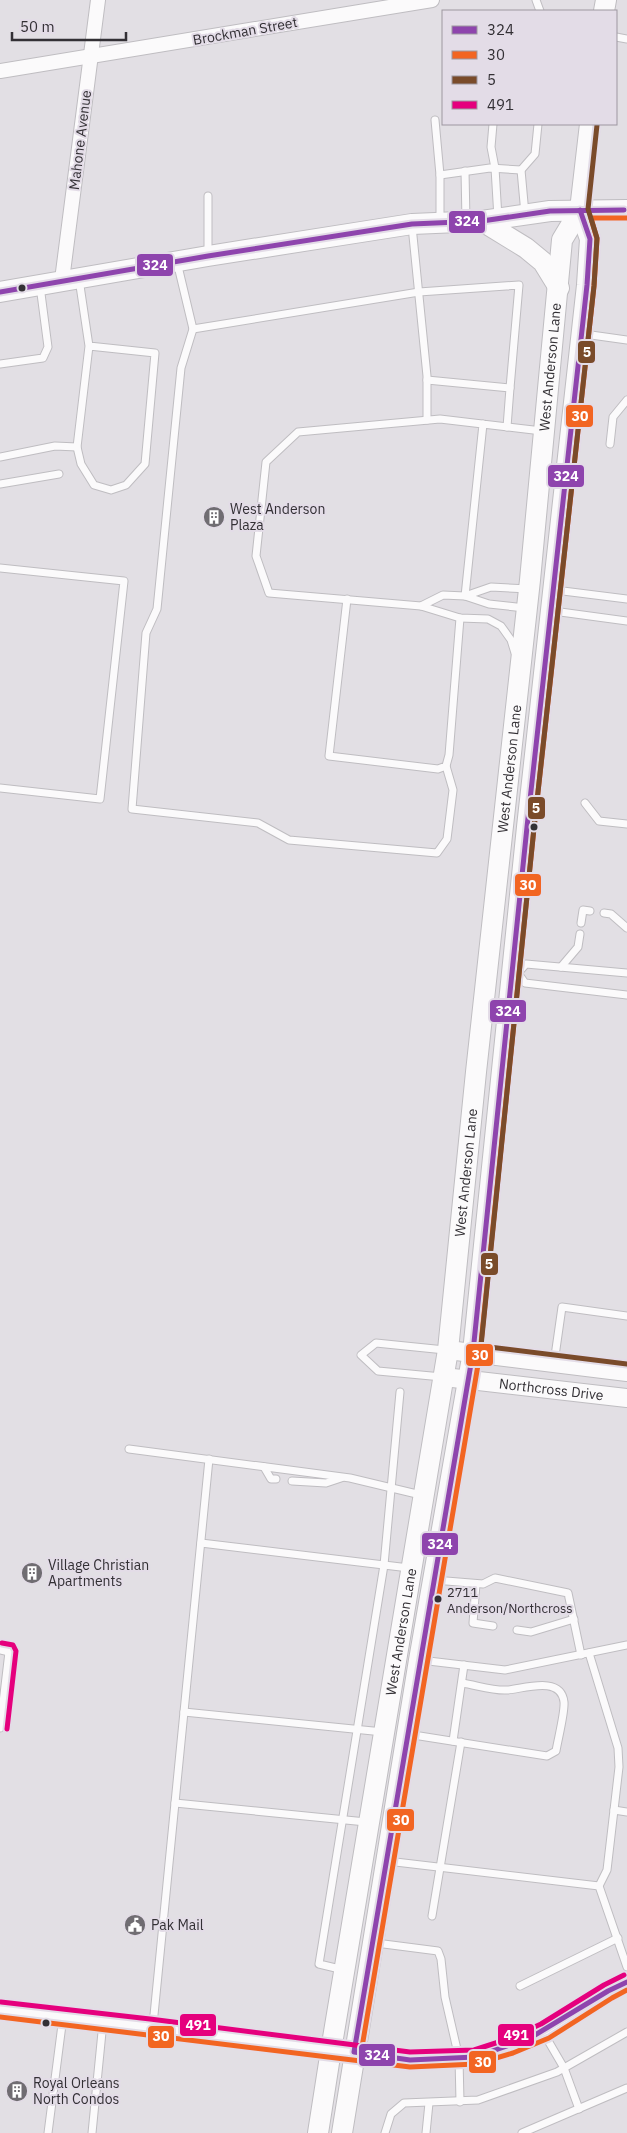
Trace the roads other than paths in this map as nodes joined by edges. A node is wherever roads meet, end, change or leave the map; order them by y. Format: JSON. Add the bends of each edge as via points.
{"nodes":[{"id":1,"x":98,"y":0,"type":"edge"},
{"id":2,"x":432,"y":0,"type":"edge"},
{"id":3,"x":404,"y":2,"type":"edge"},
{"id":4,"x":91,"y":57,"type":"junction"},
{"id":5,"x":0,"y":72,"type":"edge"},
{"id":6,"x":435,"y":120,"type":"dead end"},
{"id":7,"x":493,"y":125,"type":"edge"},
{"id":8,"x":538,"y":125,"type":"edge"},
{"id":9,"x":590,"y":125,"type":"edge"},
{"id":10,"x":495,"y":168,"type":"junction"},
{"id":11,"x":521,"y":170,"type":"junction"},
{"id":12,"x":464,"y":171,"type":"junction"},
{"id":13,"x":440,"y":175,"type":"junction"},
{"id":14,"x":208,"y":196,"type":"dead end"},
{"id":15,"x":580,"y":210,"type":"junction"},
{"id":16,"x":627,"y":210,"type":"edge"},
{"id":17,"x":525,"y":214,"type":"junction"},
{"id":18,"x":482,"y":220,"type":"junction"},
{"id":19,"x":440,"y":223,"type":"junction"},
{"id":20,"x":412,"y":224,"type":"junction"},
{"id":21,"x":208,"y":256,"type":"junction"},
{"id":22,"x":177,"y":262,"type":"junction"},
{"id":23,"x":70,"y":279,"type":"junction"},
{"id":24,"x":40,"y":285,"type":"junction"},
{"id":25,"x":559,"y":288,"type":"junction"},
{"id":26,"x":0,"y":292,"type":"edge"},
{"id":27,"x":419,"y":292,"type":"junction"},
{"id":28,"x":193,"y":329,"type":"junction"},
{"id":29,"x":581,"y":334,"type":"junction"},
{"id":30,"x":627,"y":340,"type":"edge"},
{"id":31,"x":89,"y":346,"type":"junction"},
{"id":32,"x":0,"y":364,"type":"edge"},
{"id":33,"x":427,"y":380,"type":"junction"},
{"id":34,"x":510,"y":388,"type":"junction"},
{"id":35,"x":627,"y":400,"type":"edge"},
{"id":36,"x":427,"y":420,"type":"junction"},
{"id":37,"x":483,"y":424,"type":"junction"},
{"id":38,"x":507,"y":427,"type":"junction"},
{"id":39,"x":545,"y":432,"type":"junction"},
{"id":40,"x":610,"y":444,"type":"dead end"},
{"id":41,"x":77,"y":447,"type":"junction"},
{"id":42,"x":0,"y":457,"type":"edge"},
{"id":43,"x":59,"y":474,"type":"dead end"},
{"id":44,"x":0,"y":484,"type":"edge"},
{"id":45,"x":0,"y":568,"type":"edge"},
{"id":46,"x":553,"y":590,"type":"junction"},
{"id":47,"x":465,"y":596,"type":"junction"},
{"id":48,"x":528,"y":598,"type":"junction"},
{"id":49,"x":347,"y":599,"type":"junction"},
{"id":50,"x":627,"y":599,"type":"edge"},
{"id":51,"x":421,"y":606,"type":"junction"},
{"id":52,"x":550,"y":611,"type":"junction"},
{"id":53,"x":460,"y":618,"type":"junction"},
{"id":54,"x":627,"y":621,"type":"edge"},
{"id":55,"x":520,"y":669,"type":"junction"},
{"id":56,"x":446,"y":766,"type":"junction"},
{"id":57,"x":0,"y":788,"type":"edge"},
{"id":58,"x":586,"y":804,"type":"dead end"},
{"id":59,"x":627,"y":824,"type":"edge"},
{"id":60,"x":590,"y":911,"type":"dead end"},
{"id":61,"x":604,"y":913,"type":"dead end"},
{"id":62,"x":581,"y":923,"type":"dead end"},
{"id":63,"x":627,"y":928,"type":"edge"},
{"id":64,"x":580,"y":934,"type":"dead end"},
{"id":65,"x":561,"y":967,"type":"junction"},
{"id":66,"x":487,"y":971,"type":"junction"},
{"id":67,"x":515,"y":973,"type":"junction"},
{"id":68,"x":627,"y":973,"type":"edge"},
{"id":69,"x":627,"y":995,"type":"edge"},
{"id":70,"x":476,"y":1072,"type":"junction"},
{"id":71,"x":489,"y":1192,"type":"junction"},
{"id":72,"x":627,"y":1316,"type":"edge"},
{"id":73,"x":448,"y":1350,"type":"junction"},
{"id":74,"x":473,"y":1352,"type":"junction"},
{"id":75,"x":554,"y":1364,"type":"junction"},
{"id":76,"x":627,"y":1372,"type":"edge"},
{"id":77,"x":444,"y":1377,"type":"junction"},
{"id":78,"x":469,"y":1380,"type":"junction"},
{"id":79,"x":400,"y":1392,"type":"dead end"},
{"id":80,"x":627,"y":1398,"type":"edge"},
{"id":81,"x":129,"y":1449,"type":"dead end"},
{"id":82,"x":209,"y":1459,"type":"junction"},
{"id":83,"x":264,"y":1466,"type":"junction"},
{"id":84,"x":344,"y":1477,"type":"junction"},
{"id":85,"x":276,"y":1479,"type":"dead end"},
{"id":86,"x":292,"y":1481,"type":"dead end"},
{"id":87,"x":390,"y":1487,"type":"junction"},
{"id":88,"x":424,"y":1495,"type":"junction"},
{"id":89,"x":200,"y":1543,"type":"junction"},
{"id":90,"x":384,"y":1565,"type":"junction"},
{"id":91,"x":412,"y":1568,"type":"junction"},
{"id":92,"x":433,"y":1580,"type":"junction"},
{"id":93,"x":476,"y":1584,"type":"junction"},
{"id":94,"x":574,"y":1620,"type":"junction"},
{"id":95,"x":493,"y":1626,"type":"dead end"},
{"id":96,"x":517,"y":1630,"type":"dead end"},
{"id":97,"x":627,"y":1646,"type":"edge"},
{"id":98,"x":0,"y":1650,"type":"edge"},
{"id":99,"x":589,"y":1653,"type":"junction"},
{"id":100,"x":581,"y":1655,"type":"junction"},
{"id":101,"x":419,"y":1660,"type":"junction"},
{"id":102,"x":464,"y":1665,"type":"junction"},
{"id":103,"x":462,"y":1683,"type":"junction"},
{"id":104,"x":184,"y":1712,"type":"junction"},
{"id":105,"x":0,"y":1728,"type":"edge"},
{"id":106,"x":357,"y":1729,"type":"junction"},
{"id":107,"x":384,"y":1733,"type":"junction"},
{"id":108,"x":407,"y":1734,"type":"junction"},
{"id":109,"x":457,"y":1742,"type":"junction"},
{"id":110,"x":175,"y":1804,"type":"junction"},
{"id":111,"x":614,"y":1810,"type":"junction"},
{"id":112,"x":627,"y":1812,"type":"edge"},
{"id":113,"x":342,"y":1818,"type":"junction"},
{"id":114,"x":369,"y":1822,"type":"junction"},
{"id":115,"x":386,"y":1861,"type":"junction"},
{"id":116,"x":440,"y":1867,"type":"junction"},
{"id":117,"x":599,"y":1886,"type":"junction"},
{"id":118,"x":432,"y":1916,"type":"dead end"},
{"id":119,"x":618,"y":1938,"type":"junction"},
{"id":120,"x":373,"y":1942,"type":"junction"},
{"id":121,"x":627,"y":1968,"type":"edge"},
{"id":122,"x":344,"y":1970,"type":"junction"},
{"id":123,"x":627,"y":1982,"type":"edge"},
{"id":124,"x":520,"y":1986,"type":"dead end"},
{"id":125,"x":0,"y":2009,"type":"edge"},
{"id":126,"x":63,"y":2017,"type":"junction"},
{"id":127,"x":103,"y":2022,"type":"junction"},
{"id":128,"x":148,"y":2026,"type":"junction"},
{"id":129,"x":543,"y":2032,"type":"junction"},
{"id":130,"x":627,"y":2032,"type":"edge"},
{"id":131,"x":331,"y":2050,"type":"junction"},
{"id":132,"x":354,"y":2052,"type":"junction"},
{"id":133,"x":459,"y":2058,"type":"junction"},
{"id":134,"x":564,"y":2068,"type":"junction"},
{"id":135,"x":627,"y":2088,"type":"edge"},
{"id":136,"x":428,"y":2102,"type":"junction"},
{"id":137,"x":460,"y":2102,"type":"junction"},
{"id":138,"x":579,"y":2109,"type":"junction"},
{"id":139,"x":48,"y":2133,"type":"edge"},
{"id":140,"x":92,"y":2133,"type":"edge"},
{"id":141,"x":318,"y":2133,"type":"edge"},
{"id":142,"x":342,"y":2133,"type":"edge"},
{"id":143,"x":385,"y":2133,"type":"edge"},
{"id":144,"x":426,"y":2133,"type":"edge"},
{"id":145,"x":522,"y":2133,"type":"edge"}],
"edges":[{"from":1,"to":4,"type":"street","name":"Mahone Avenue"},
{"from":2,"to":3,"type":"street","name":"Brockman Street"},
{"from":3,"to":4,"type":"street","name":"Brockman Street"},
{"from":4,"to":5,"type":"street","name":"Brockman Street"},
{"from":4,"to":23,"type":"street","name":"Mahone Avenue"},
{"from":6,"to":13,"type":"lane"},
{"from":7,"to":10,"type":"lane","via":[[491,148]]},
{"from":8,"to":11,"type":"lane","via":[[535,154]]},
{"from":9,"to":15,"type":"main road","name":"West Anderson Lane"},
{"from":10,"to":11,"type":"lane"},
{"from":10,"to":12,"type":"lane"},
{"from":10,"to":18,"type":"lane"},
{"from":11,"to":17,"type":"lane"},
{"from":12,"to":13,"type":"lane"},
{"from":12,"to":18,"type":"lane"},
{"from":13,"to":19,"type":"lane"},
{"from":14,"to":21,"type":"lane"},
{"from":15,"to":16,"type":"main road"},
{"from":15,"to":17,"type":"main road"},
{"from":15,"to":25,"type":"main road","name":"West Anderson Lane","via":[[562,240]]},
{"from":15,"to":29,"type":"main road","name":"West Anderson Lane","via":[[590,239]]},
{"from":17,"to":18,"type":"main road"},
{"from":18,"to":19,"type":"main road"},
{"from":18,"to":25,"type":"main road","via":[[543,262]]},
{"from":19,"to":20,"type":"main road"},
{"from":20,"to":21,"type":"main road"},
{"from":20,"to":27,"type":"lane"},
{"from":21,"to":22,"type":"main road"},
{"from":22,"to":23,"type":"main road"},
{"from":22,"to":28,"type":"lane"},
{"from":23,"to":24,"type":"main road"},
{"from":23,"to":31,"type":"lane"},
{"from":24,"to":26,"type":"main road"},
{"from":24,"to":32,"type":"lane","via":[[48,346],[43,358]]},
{"from":25,"to":39,"type":"main road","name":"West Anderson Lane"},
{"from":27,"to":28,"type":"lane"},
{"from":27,"to":33,"type":"lane"},
{"from":27,"to":34,"type":"lane","via":[[519,285]]},
{"from":28,"to":56,"type":"lane","via":[[181,368],[157,609],[146,632],[132,809],[258,823],[289,840],[437,853],[447,839],[453,790]]},
{"from":29,"to":30,"type":"lane"},
{"from":29,"to":46,"type":"main road","name":"West Anderson Lane"},
{"from":31,"to":41,"type":"lane"},
{"from":31,"to":41,"type":"lane","via":[[156,353],[145,464],[126,485],[111,490],[94,485],[81,464]]},
{"from":33,"to":34,"type":"lane"},
{"from":33,"to":36,"type":"lane"},
{"from":34,"to":38,"type":"lane"},
{"from":35,"to":40,"type":"lane","via":[[613,417]]},
{"from":36,"to":37,"type":"lane"},
{"from":36,"to":49,"type":"lane","via":[[298,432],[266,462],[256,556],[269,593]]},
{"from":37,"to":38,"type":"lane"},
{"from":37,"to":47,"type":"lane"},
{"from":38,"to":39,"type":"lane"},
{"from":39,"to":48,"type":"main road","name":"West Anderson Lane"},
{"from":41,"to":42,"type":"lane","via":[[54,446]]},
{"from":43,"to":44,"type":"lane"},
{"from":45,"to":57,"type":"lane","via":[[124,581],[100,799]]},
{"from":46,"to":48,"type":"main road"},
{"from":46,"to":50,"type":"lane"},
{"from":46,"to":52,"type":"main road","name":"West Anderson Lane"},
{"from":47,"to":48,"type":"lane","via":[[489,604]]},
{"from":47,"to":48,"type":"lane","via":[[491,588]]},
{"from":47,"to":51,"type":"lane","via":[[443,595]]},
{"from":48,"to":52,"type":"main road"},
{"from":48,"to":55,"type":"main road","name":"West Anderson Lane"},
{"from":49,"to":51,"type":"lane"},
{"from":49,"to":56,"type":"lane","via":[[330,756],[438,769]]},
{"from":51,"to":53,"type":"lane"},
{"from":52,"to":54,"type":"lane"},
{"from":52,"to":67,"type":"main road","name":"West Anderson Lane"},
{"from":53,"to":55,"type":"lane","via":[[488,619],[501,626],[511,640]]},
{"from":53,"to":56,"type":"lane"},
{"from":55,"to":66,"type":"main road","name":"West Anderson Lane"},
{"from":58,"to":59,"type":"lane","via":[[599,821]]},
{"from":60,"to":62,"type":"lane","via":[[583,910]]},
{"from":61,"to":63,"type":"lane"},
{"from":64,"to":65,"type":"lane","via":[[578,948]]},
{"from":65,"to":67,"type":"lane","via":[[526,964]]},
{"from":65,"to":68,"type":"lane"},
{"from":66,"to":67,"type":"main road"},
{"from":66,"to":70,"type":"main road","name":"West Anderson Lane"},
{"from":67,"to":69,"type":"lane","via":[[526,983]]},
{"from":67,"to":71,"type":"main road","name":"West Anderson Lane"},
{"from":70,"to":71,"type":"main road","via":[[489,1088],[481,1165]]},
{"from":70,"to":73,"type":"main road","name":"West Anderson Lane"},
{"from":71,"to":74,"type":"main road","name":"West Anderson Lane"},
{"from":72,"to":75,"type":"lane","via":[[562,1306]]},
{"from":73,"to":74,"type":"street","name":"Northcross Drive"},
{"from":73,"to":77,"type":"main road","name":"West Anderson Lane"},
{"from":73,"to":77,"type":"lane","via":[[376,1343],[361,1355],[378,1371]]},
{"from":74,"to":75,"type":"street","name":"Northcross Drive"},
{"from":74,"to":78,"type":"main road","name":"West Anderson Lane"},
{"from":75,"to":76,"type":"street","name":"Northcross Drive"},
{"from":77,"to":78,"type":"street","name":"Northcross Drive"},
{"from":77,"to":88,"type":"main road","name":"West Anderson Lane"},
{"from":78,"to":80,"type":"street","name":"Northcross Drive"},
{"from":78,"to":92,"type":"main road","name":"West Anderson Lane"},
{"from":79,"to":87,"type":"lane"},
{"from":81,"to":82,"type":"lane"},
{"from":82,"to":83,"type":"lane"},
{"from":82,"to":89,"type":"lane"},
{"from":83,"to":84,"type":"lane"},
{"from":83,"to":85,"type":"lane","via":[[271,1479]]},
{"from":84,"to":86,"type":"lane","via":[[326,1483]]},
{"from":84,"to":87,"type":"lane"},
{"from":87,"to":88,"type":"lane"},
{"from":87,"to":90,"type":"lane"},
{"from":88,"to":91,"type":"main road","name":"West Anderson Lane"},
{"from":89,"to":90,"type":"lane"},
{"from":89,"to":104,"type":"lane"},
{"from":90,"to":91,"type":"lane"},
{"from":90,"to":106,"type":"lane"},
{"from":91,"to":107,"type":"main road","name":"West Anderson Lane"},
{"from":92,"to":93,"type":"lane"},
{"from":92,"to":101,"type":"main road","name":"West Anderson Lane"},
{"from":93,"to":94,"type":"lane","via":[[495,1578],[568,1593]]},
{"from":93,"to":95,"type":"lane","via":[[473,1623]]},
{"from":94,"to":96,"type":"lane","via":[[531,1632]]},
{"from":94,"to":100,"type":"lane"},
{"from":97,"to":99,"type":"lane"},
{"from":98,"to":105,"type":"lane","via":[[9,1652]]},
{"from":99,"to":100,"type":"lane"},
{"from":99,"to":111,"type":"lane","via":[[618,1748]]},
{"from":100,"to":102,"type":"lane","via":[[505,1670]]},
{"from":101,"to":102,"type":"lane"},
{"from":101,"to":108,"type":"main road","name":"West Anderson Lane"},
{"from":102,"to":103,"type":"lane"},
{"from":103,"to":109,"type":"lane"},
{"from":103,"to":109,"type":"lane","via":[[506,1690],[544,1685],[561,1694],[564,1702],[556,1751],[547,1756]]},
{"from":104,"to":106,"type":"lane"},
{"from":104,"to":110,"type":"lane"},
{"from":106,"to":107,"type":"lane"},
{"from":106,"to":113,"type":"lane"},
{"from":107,"to":108,"type":"main road"},
{"from":107,"to":114,"type":"main road","name":"West Anderson Lane"},
{"from":108,"to":109,"type":"lane"},
{"from":108,"to":115,"type":"main road","name":"West Anderson Lane"},
{"from":109,"to":116,"type":"lane"},
{"from":110,"to":113,"type":"lane"},
{"from":110,"to":128,"type":"lane","via":[[154,2015]]},
{"from":111,"to":112,"type":"lane"},
{"from":111,"to":117,"type":"lane","via":[[607,1870]]},
{"from":113,"to":114,"type":"lane"},
{"from":113,"to":122,"type":"lane","via":[[319,1964]]},
{"from":114,"to":122,"type":"main road","name":"West Anderson Lane"},
{"from":115,"to":116,"type":"lane"},
{"from":115,"to":120,"type":"main road","name":"West Anderson Lane"},
{"from":116,"to":117,"type":"lane"},
{"from":116,"to":118,"type":"lane"},
{"from":117,"to":119,"type":"lane"},
{"from":119,"to":121,"type":"lane"},
{"from":119,"to":124,"type":"lane"},
{"from":120,"to":132,"type":"main road","name":"West Anderson Lane"},
{"from":120,"to":133,"type":"lane","via":[[438,1951]]},
{"from":122,"to":131,"type":"main road","name":"West Anderson Lane"},
{"from":123,"to":129,"type":"street"},
{"from":125,"to":126,"type":"street"},
{"from":126,"to":127,"type":"street"},
{"from":126,"to":139,"type":"lane"},
{"from":127,"to":128,"type":"street"},
{"from":127,"to":140,"type":"lane"},
{"from":128,"to":131,"type":"street"},
{"from":129,"to":133,"type":"street","via":[[494,2052]]},
{"from":129,"to":134,"type":"lane"},
{"from":130,"to":134,"type":"lane"},
{"from":131,"to":132,"type":"street"},
{"from":131,"to":141,"type":"main road","name":"West Anderson Lane"},
{"from":132,"to":133,"type":"street","via":[[410,2060]]},
{"from":132,"to":142,"type":"main road","name":"West Anderson Lane"},
{"from":133,"to":137,"type":"lane"},
{"from":134,"to":137,"type":"lane","via":[[478,2100]]},
{"from":134,"to":138,"type":"lane"},
{"from":135,"to":138,"type":"lane"},
{"from":136,"to":137,"type":"lane"},
{"from":136,"to":143,"type":"lane","via":[[404,2103],[391,2114]]},
{"from":136,"to":144,"type":"lane"},
{"from":138,"to":145,"type":"lane"}]}
